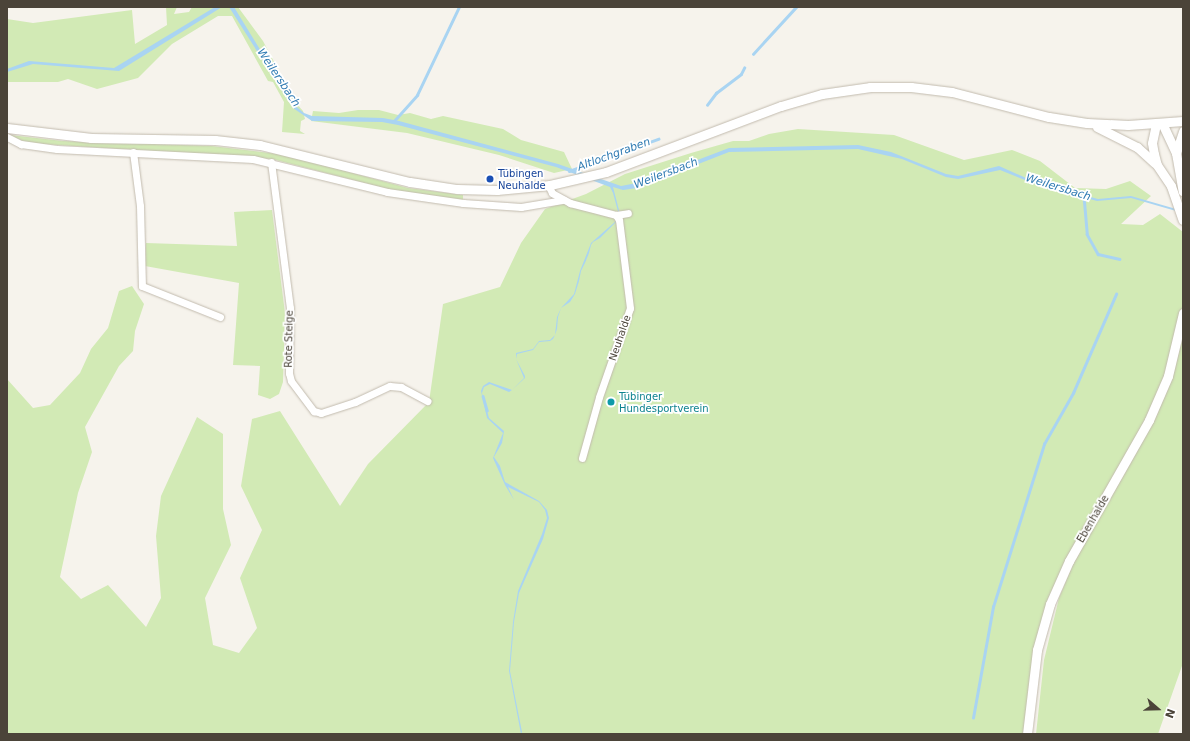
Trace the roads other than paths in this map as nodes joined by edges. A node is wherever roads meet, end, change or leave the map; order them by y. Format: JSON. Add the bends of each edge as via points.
{"nodes":[{"id":1,"x":1183,"y":121,"type":"edge"},
{"id":2,"x":1089,"y":123,"type":"junction"},
{"id":3,"x":1159,"y":123,"type":"junction"},
{"id":4,"x":7,"y":128,"type":"edge"},
{"id":5,"x":1183,"y":131,"type":"edge"},
{"id":6,"x":7,"y":137,"type":"edge"},
{"id":7,"x":133,"y":152,"type":"junction"},
{"id":8,"x":1176,"y":153,"type":"junction"},
{"id":9,"x":271,"y":162,"type":"junction"},
{"id":10,"x":1157,"y":165,"type":"junction"},
{"id":11,"x":552,"y":185,"type":"junction"},
{"id":12,"x":1183,"y":191,"type":"edge"},
{"id":13,"x":564,"y":200,"type":"junction"},
{"id":14,"x":628,"y":213,"type":"dead end"},
{"id":15,"x":616,"y":215,"type":"junction"},
{"id":16,"x":1183,"y":220,"type":"edge"},
{"id":17,"x":1183,"y":313,"type":"edge"},
{"id":18,"x":220,"y":317,"type":"dead end"},
{"id":19,"x":427,"y":401,"type":"dead end"},
{"id":20,"x":582,"y":458,"type":"dead end"},
{"id":21,"x":1027,"y":734,"type":"edge"}],
"edges":[{"from":1,"to":3,"type":"street"},
{"from":2,"to":3,"type":"street"},
{"from":2,"to":10,"type":"street","via":[[1123,139],[1142,151]]},
{"from":2,"to":11,"type":"street","via":[[1048,117],[952,92],[911,87],[870,87],[800,100],[618,168]]},
{"from":3,"to":8,"type":"street"},
{"from":3,"to":10,"type":"street","via":[[1152,143]]},
{"from":4,"to":11,"type":"street","via":[[91,138],[215,140],[260,145],[294,151],[398,180],[443,187],[497,190]]},
{"from":5,"to":8,"type":"street"},
{"from":6,"to":7,"type":"street","via":[[29,146]]},
{"from":7,"to":9,"type":"street","via":[[230,157]]},
{"from":7,"to":18,"type":"street","via":[[140,206],[142,286]]},
{"from":8,"to":12,"type":"street"},
{"from":9,"to":13,"type":"street","via":[[426,199],[496,207],[546,205]]},
{"from":9,"to":19,"type":"street","name":"Rote Steige","via":[[290,308],[291,381],[314,411],[321,413],[355,402],[390,386],[401,387]]},
{"from":10,"to":16,"type":"street","via":[[1171,186]]},
{"from":11,"to":13,"type":"street","via":[[552,193]]},
{"from":13,"to":15,"type":"street"},
{"from":14,"to":15,"type":"street"},
{"from":15,"to":20,"type":"street","name":"Neuhalde","via":[[619,220],[630,308],[599,397]]},
{"from":17,"to":21,"type":"street","name":"Ebenhalde","via":[[1174,358],[1156,405],[1135,448],[1072,555],[1050,604],[1037,650]]}]}
